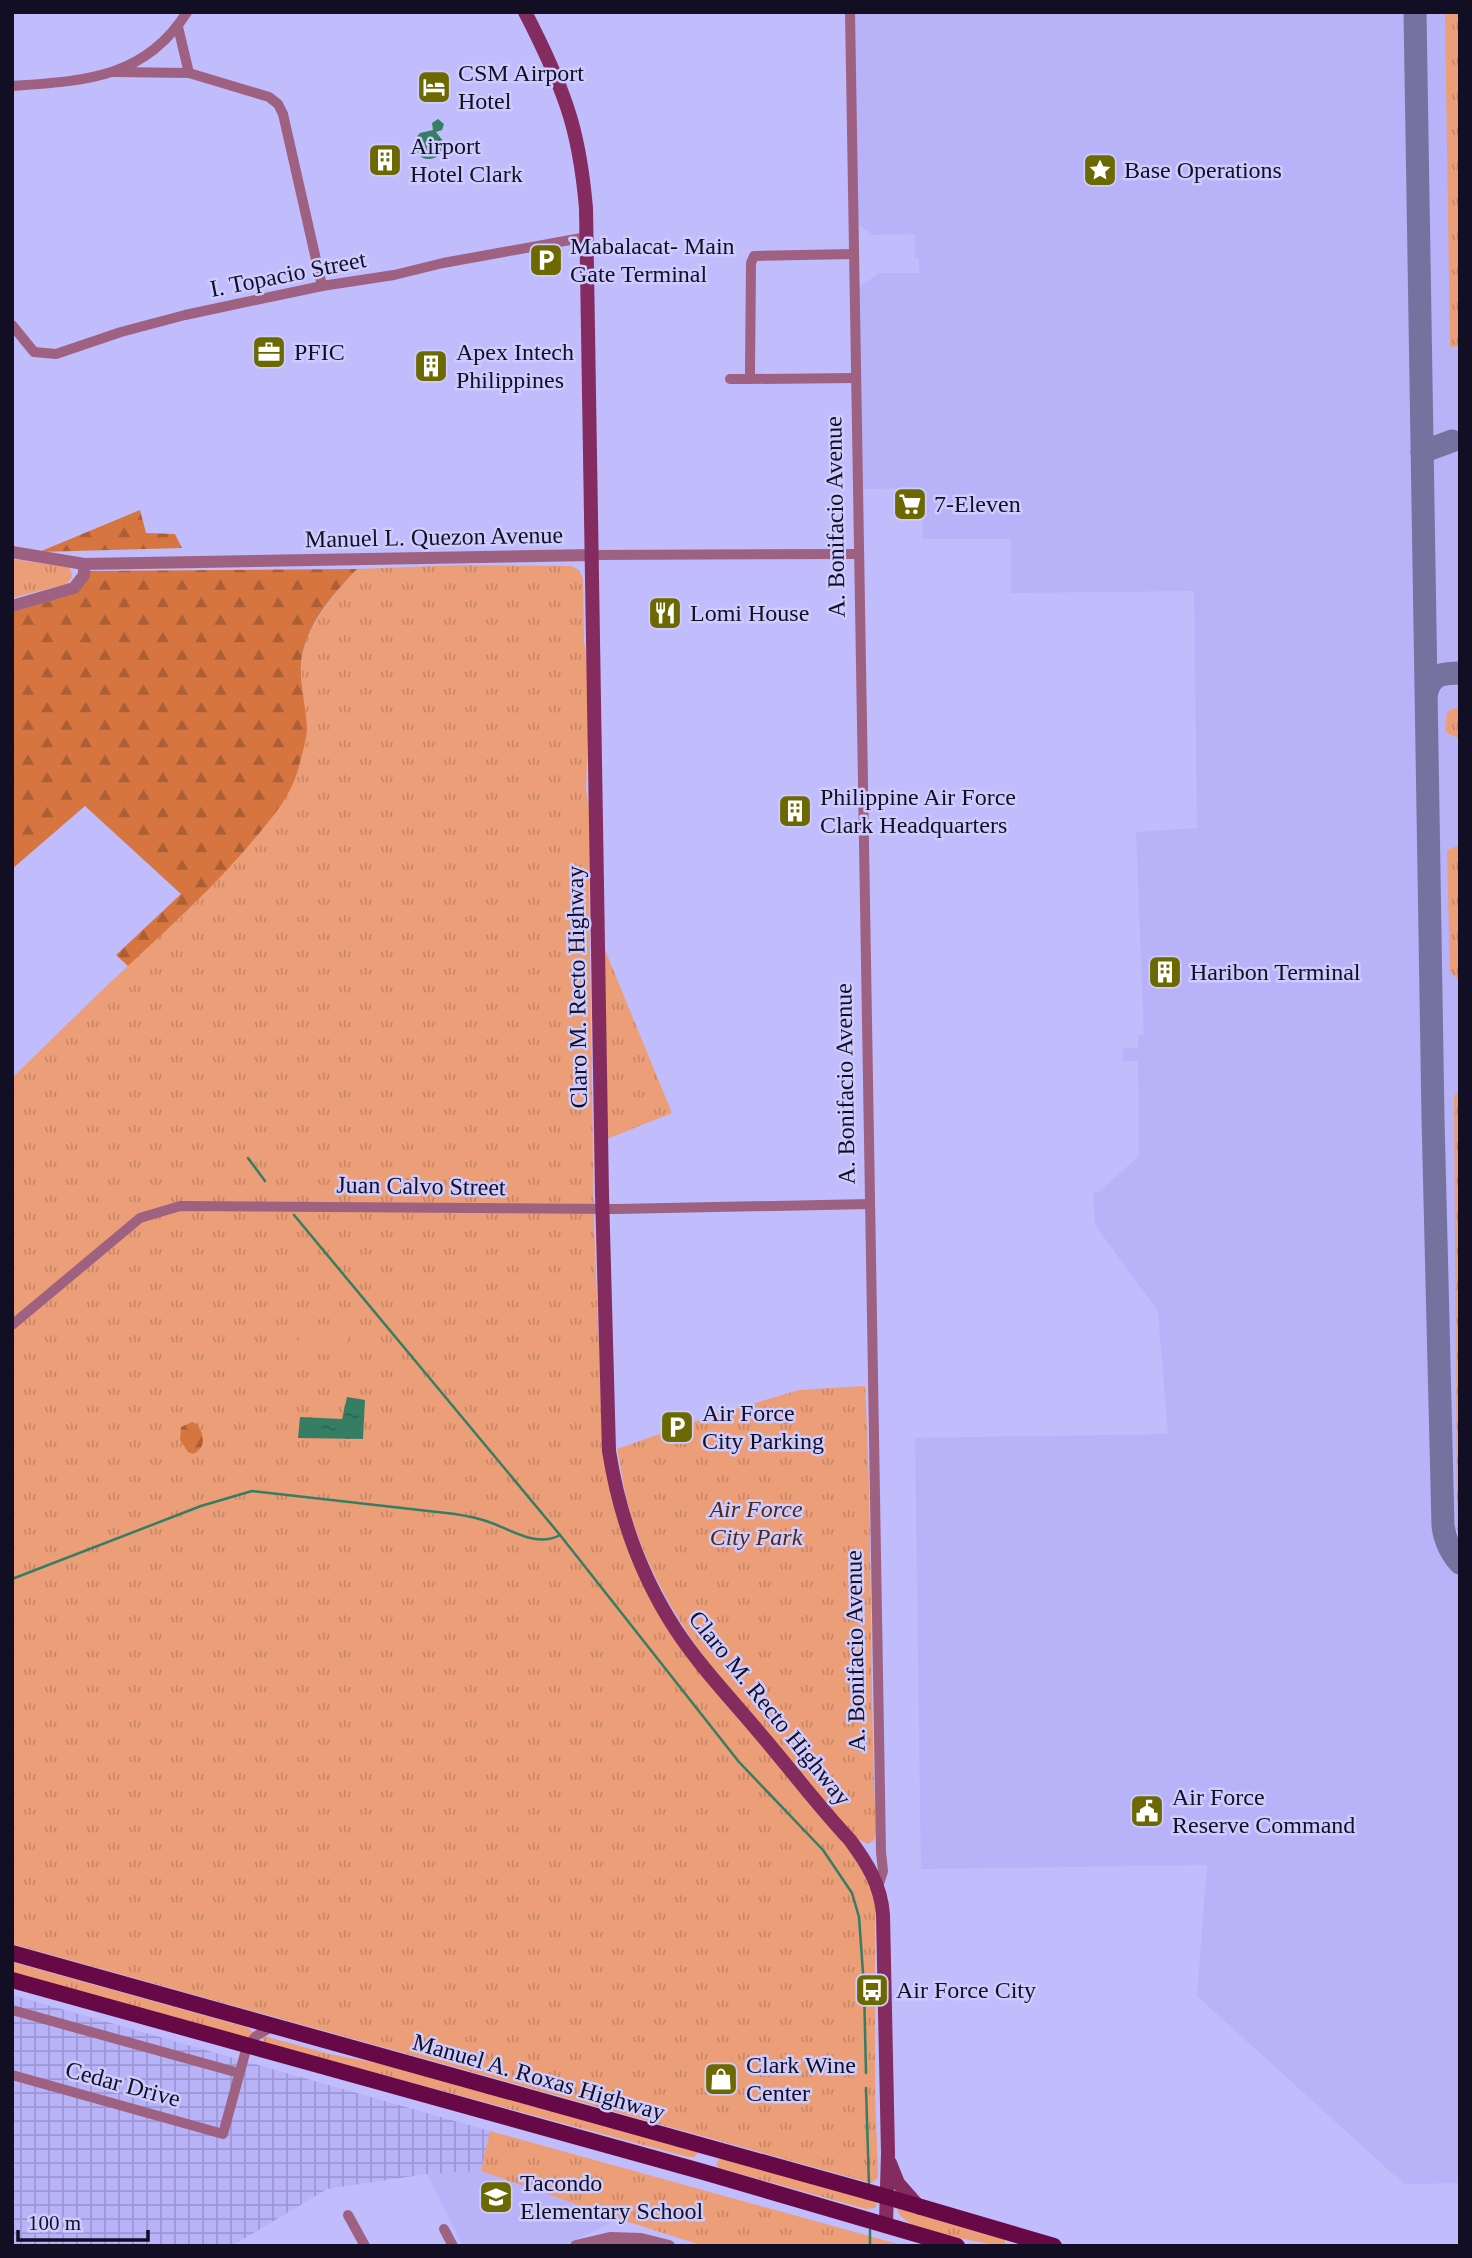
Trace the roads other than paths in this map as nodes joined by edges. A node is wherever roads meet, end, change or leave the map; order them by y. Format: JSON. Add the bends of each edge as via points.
{"nodes":[{"id":1,"x":187,"y":12,"type":"edge"},
{"id":2,"x":525,"y":12,"type":"edge"},
{"id":3,"x":850,"y":12,"type":"edge"},
{"id":4,"x":178,"y":27,"type":"junction"},
{"id":5,"x":114,"y":72,"type":"junction"},
{"id":6,"x":189,"y":74,"type":"junction"},
{"id":7,"x":12,"y":86,"type":"edge"},
{"id":8,"x":587,"y":237,"type":"junction"},
{"id":9,"x":854,"y":254,"type":"junction"},
{"id":10,"x":322,"y":286,"type":"junction"},
{"id":11,"x":12,"y":325,"type":"edge"},
{"id":12,"x":856,"y":378,"type":"junction"},
{"id":13,"x":730,"y":379,"type":"dead end"},
{"id":14,"x":750,"y":379,"type":"junction"},
{"id":15,"x":12,"y":552,"type":"edge"},
{"id":16,"x":858,"y":554,"type":"junction"},
{"id":17,"x":592,"y":555,"type":"junction"},
{"id":18,"x":84,"y":564,"type":"junction"},
{"id":19,"x":12,"y":606,"type":"edge"},
{"id":20,"x":870,"y":1204,"type":"junction"},
{"id":21,"x":602,"y":1209,"type":"junction"},
{"id":22,"x":12,"y":1325,"type":"edge"},
{"id":23,"x":878,"y":1887,"type":"junction"},
{"id":24,"x":12,"y":1953,"type":"edge"},
{"id":25,"x":12,"y":1980,"type":"edge"},
{"id":26,"x":12,"y":2010,"type":"edge"},
{"id":27,"x":274,"y":2026,"type":"junction"},
{"id":28,"x":247,"y":2046,"type":"junction"},
{"id":29,"x":239,"y":2073,"type":"junction"},
{"id":30,"x":12,"y":2075,"type":"edge"},
{"id":31,"x":705,"y":2147,"type":"junction"},
{"id":32,"x":888,"y":2153,"type":"junction"},
{"id":33,"x":699,"y":2171,"type":"junction"},
{"id":34,"x":887,"y":2197,"type":"junction"},
{"id":35,"x":920,"y":2208,"type":"junction"},
{"id":36,"x":348,"y":2215,"type":"dead end"},
{"id":37,"x":886,"y":2224,"type":"junction"},
{"id":38,"x":444,"y":2230,"type":"dead end"},
{"id":39,"x":1017,"y":2241,"type":"edge"},
{"id":40,"x":365,"y":2246,"type":"edge"},
{"id":41,"x":453,"y":2246,"type":"edge"},
{"id":42,"x":576,"y":2246,"type":"edge"},
{"id":43,"x":669,"y":2246,"type":"edge"},
{"id":44,"x":957,"y":2246,"type":"edge"},
{"id":45,"x":1054,"y":2246,"type":"edge"}],
"edges":[{"from":1,"to":4,"type":"street"},
{"from":2,"to":8,"type":"main road","name":"Claro M. Recto Highway","via":[[560,87],[574,131]]},
{"from":3,"to":9,"type":"street","name":"A. Bonifacio Avenue"},
{"from":4,"to":5,"type":"street","via":[[141,60]]},
{"from":4,"to":6,"type":"street"},
{"from":5,"to":6,"type":"street"},
{"from":5,"to":7,"type":"street","via":[[64,83]]},
{"from":6,"to":10,"type":"street","via":[[269,97],[278,104]]},
{"from":8,"to":10,"type":"street","name":"I. Topacio Street"},
{"from":8,"to":17,"type":"main road","name":"Claro M. Recto Highway"},
{"from":9,"to":12,"type":"street","name":"A. Bonifacio Avenue"},
{"from":9,"to":14,"type":"street","via":[[758,255],[752,259]]},
{"from":10,"to":11,"type":"street","name":"I. Topacio Street","via":[[152,323],[56,354],[34,352]]},
{"from":12,"to":14,"type":"street"},
{"from":12,"to":16,"type":"street","name":"A. Bonifacio Avenue"},
{"from":13,"to":14,"type":"street"},
{"from":15,"to":18,"type":"street","name":"Manuel L. Quezon Avenue"},
{"from":16,"to":17,"type":"street","name":"Manuel L. Quezon Avenue"},
{"from":16,"to":20,"type":"street","name":"A. Bonifacio Avenue"},
{"from":17,"to":18,"type":"street","name":"Manuel L. Quezon Avenue"},
{"from":17,"to":21,"type":"main road","name":"Claro M. Recto Highway"},
{"from":18,"to":19,"type":"street","via":[[84,575],[74,588]]},
{"from":20,"to":21,"type":"street","name":"Juan Calvo Street"},
{"from":20,"to":23,"type":"street","name":"A. Bonifacio Avenue","via":[[883,1871]]},
{"from":21,"to":22,"type":"street","name":"Juan Calvo Street","via":[[180,1206],[140,1218]]},
{"from":21,"to":23,"type":"main road","name":"Claro M. Recto Highway","via":[[609,1451],[621,1507],[640,1562],[689,1648],[849,1840]]},
{"from":23,"to":32,"type":"main road","name":"A. Bonifacio Avenue","via":[[883,1914]]},
{"from":24,"to":27,"type":"main road","name":"Manuel A. Roxas Highway"},
{"from":25,"to":28,"type":"main road","name":"Manuel A. Roxas Highway"},
{"from":26,"to":29,"type":"street"},
{"from":27,"to":28,"type":"street"},
{"from":27,"to":31,"type":"main road","name":"Manuel A. Roxas Highway"},
{"from":28,"to":29,"type":"street"},
{"from":28,"to":33,"type":"main road","name":"Manuel A. Roxas Highway"},
{"from":29,"to":30,"type":"street","name":"Cedar Drive","via":[[223,2134]]},
{"from":31,"to":33,"type":"main road"},
{"from":31,"to":34,"type":"main road","name":"Manuel A. Roxas Highway"},
{"from":32,"to":34,"type":"main road","name":"A. Bonifacio Avenue"},
{"from":32,"to":35,"type":"main road","name":"A. Bonifacio Avenue","via":[[898,2183]]},
{"from":33,"to":37,"type":"main road","name":"Manuel A. Roxas Highway"},
{"from":34,"to":35,"type":"main road","name":"Manuel A. Roxas Highway"},
{"from":34,"to":37,"type":"main road","name":"A. Bonifacio Avenue"},
{"from":35,"to":39,"type":"main road","name":"Manuel A. Roxas Highway"},
{"from":36,"to":40,"type":"street"},
{"from":37,"to":44,"type":"main road","name":"Manuel A. Roxas Highway"},
{"from":38,"to":41,"type":"street"},
{"from":39,"to":45,"type":"main road","name":"Manuel A. Roxas Highway"},
{"from":42,"to":43,"type":"street","via":[[610,2238]]}]}
